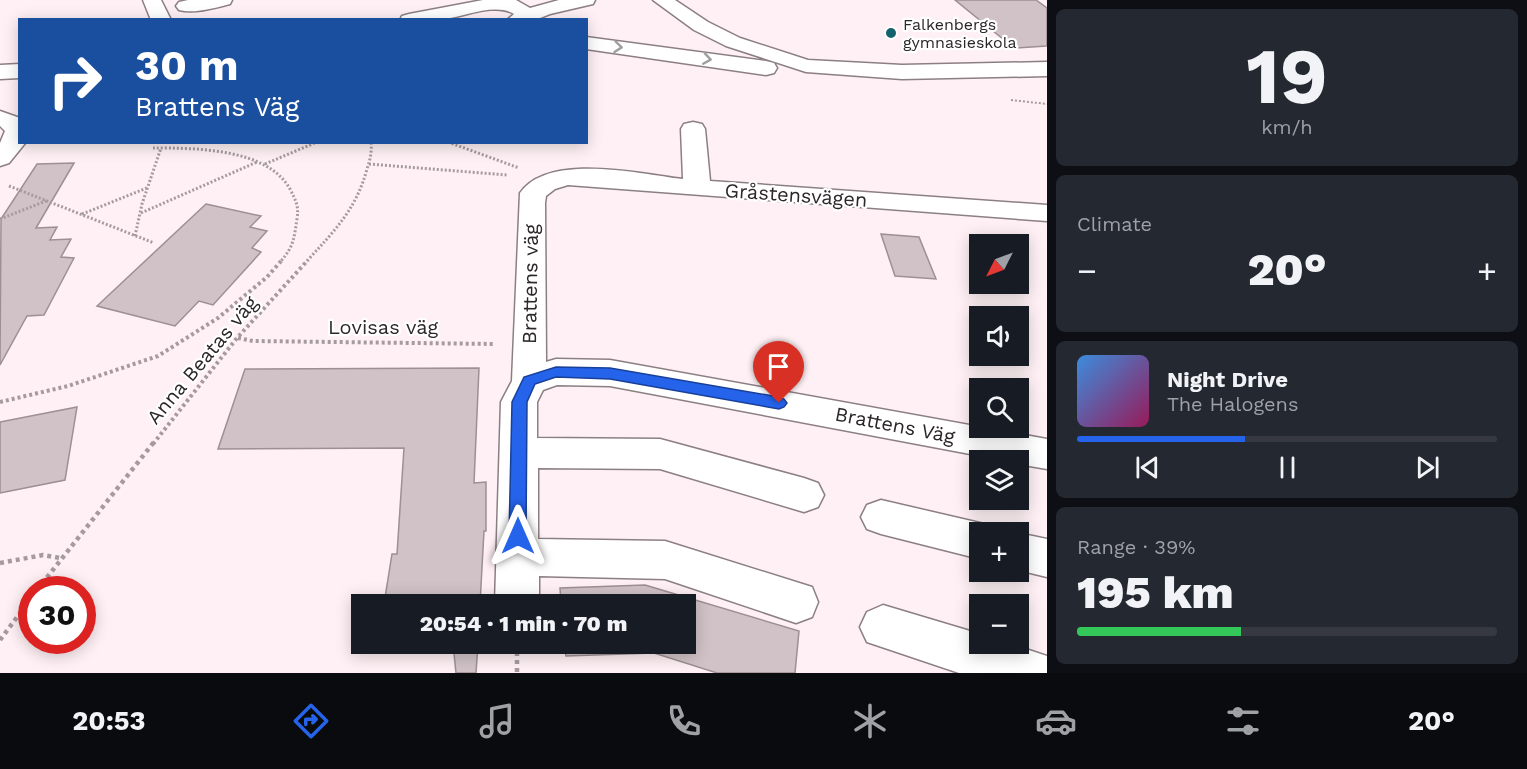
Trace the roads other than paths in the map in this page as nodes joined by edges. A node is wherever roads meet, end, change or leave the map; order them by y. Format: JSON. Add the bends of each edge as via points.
{"nodes":[{"id":1,"x":152,"y":0,"type":"edge"},
{"id":2,"x":223,"y":0,"type":"edge"},
{"id":3,"x":414,"y":0,"type":"edge"},
{"id":4,"x":586,"y":0,"type":"edge"},
{"id":5,"x":662,"y":0,"type":"edge"},
{"id":6,"x":188,"y":8,"type":"edge"},
{"id":7,"x":518,"y":8,"type":"edge"},
{"id":8,"x":429,"y":15,"type":"junction"},
{"id":9,"x":160,"y":18,"type":"edge"},
{"id":10,"x":417,"y":18,"type":"edge"},
{"id":11,"x":701,"y":26,"type":"junction"},
{"id":12,"x":588,"y":43,"type":"edge"},
{"id":13,"x":649,"y":50,"type":"junction"},
{"id":14,"x":806,"y":66,"type":"junction"},
{"id":15,"x":1047,"y":69,"type":"edge"},
{"id":16,"x":18,"y":71,"type":"edge"},
{"id":17,"x":0,"y":72,"type":"edge"},
{"id":18,"x":0,"y":118,"type":"edge"},
{"id":19,"x":693,"y":129,"type":"dead end"},
{"id":20,"x":2,"y":165,"type":"edge"},
{"id":21,"x":546,"y":183,"type":"joint"},
{"id":22,"x":697,"y":189,"type":"junction"},
{"id":23,"x":1047,"y":213,"type":"edge"},
{"id":24,"x":529,"y":363,"type":"junction"},
{"id":25,"x":517,"y":453,"type":"junction"},
{"id":26,"x":1047,"y":454,"type":"edge"},
{"id":27,"x":804,"y":495,"type":"dead end"},
{"id":28,"x":881,"y":517,"type":"dead end"},
{"id":29,"x":969,"y":538,"type":"edge"},
{"id":30,"x":1029,"y":554,"type":"edge"},
{"id":31,"x":518,"y":557,"type":"junction"},
{"id":32,"x":1047,"y":558,"type":"edge"},
{"id":33,"x":517,"y":594,"type":"edge"},
{"id":34,"x":796,"y":602,"type":"dead end"},
{"id":35,"x":883,"y":627,"type":"dead end"},
{"id":36,"x":1031,"y":673,"type":"edge"}],
"edges":[{"from":1,"to":9,"type":"street"},
{"from":2,"to":6,"type":"street"},
{"from":3,"to":8,"type":"street"},
{"from":4,"to":7,"type":"street"},
{"from":5,"to":11,"type":"street"},
{"from":7,"to":8,"type":"street","via":[[481,5]]},
{"from":8,"to":10,"type":"street"},
{"from":11,"to":13,"type":"street","via":[[680,39]]},
{"from":11,"to":14,"type":"street","via":[[755,51]]},
{"from":12,"to":13,"type":"street","one_way":true},
{"from":13,"to":14,"type":"street","one_way":true,"via":[[769,68]]},
{"from":14,"to":15,"type":"street","via":[[902,72]]},
{"from":16,"to":17,"type":"street"},
{"from":18,"to":20,"type":"street","via":[[18,132]]},
{"from":19,"to":22,"type":"street"},
{"from":21,"to":22,"type":"street","name":"Gråstensvägen","via":[[587,177]]},
{"from":21,"to":24,"type":"street","name":"Brattens väg","via":[[533,193],[531,203]]},
{"from":22,"to":23,"type":"street","name":"Gråstensvägen"},
{"from":24,"to":25,"type":"street","name":"Brattens väg","via":[[519,402]]},
{"from":24,"to":26,"type":"street","name":"Brattens Väg","via":[[556,372],[610,373],[690,386]]},
{"from":25,"to":27,"type":"street","via":[[660,454]]},
{"from":25,"to":31,"type":"street","name":"Brattens väg"},
{"from":28,"to":29,"type":"street"},
{"from":30,"to":32,"type":"street"},
{"from":31,"to":33,"type":"street","name":"Brattens väg"},
{"from":31,"to":34,"type":"street","via":[[665,560]]},
{"from":35,"to":36,"type":"street"}]}
